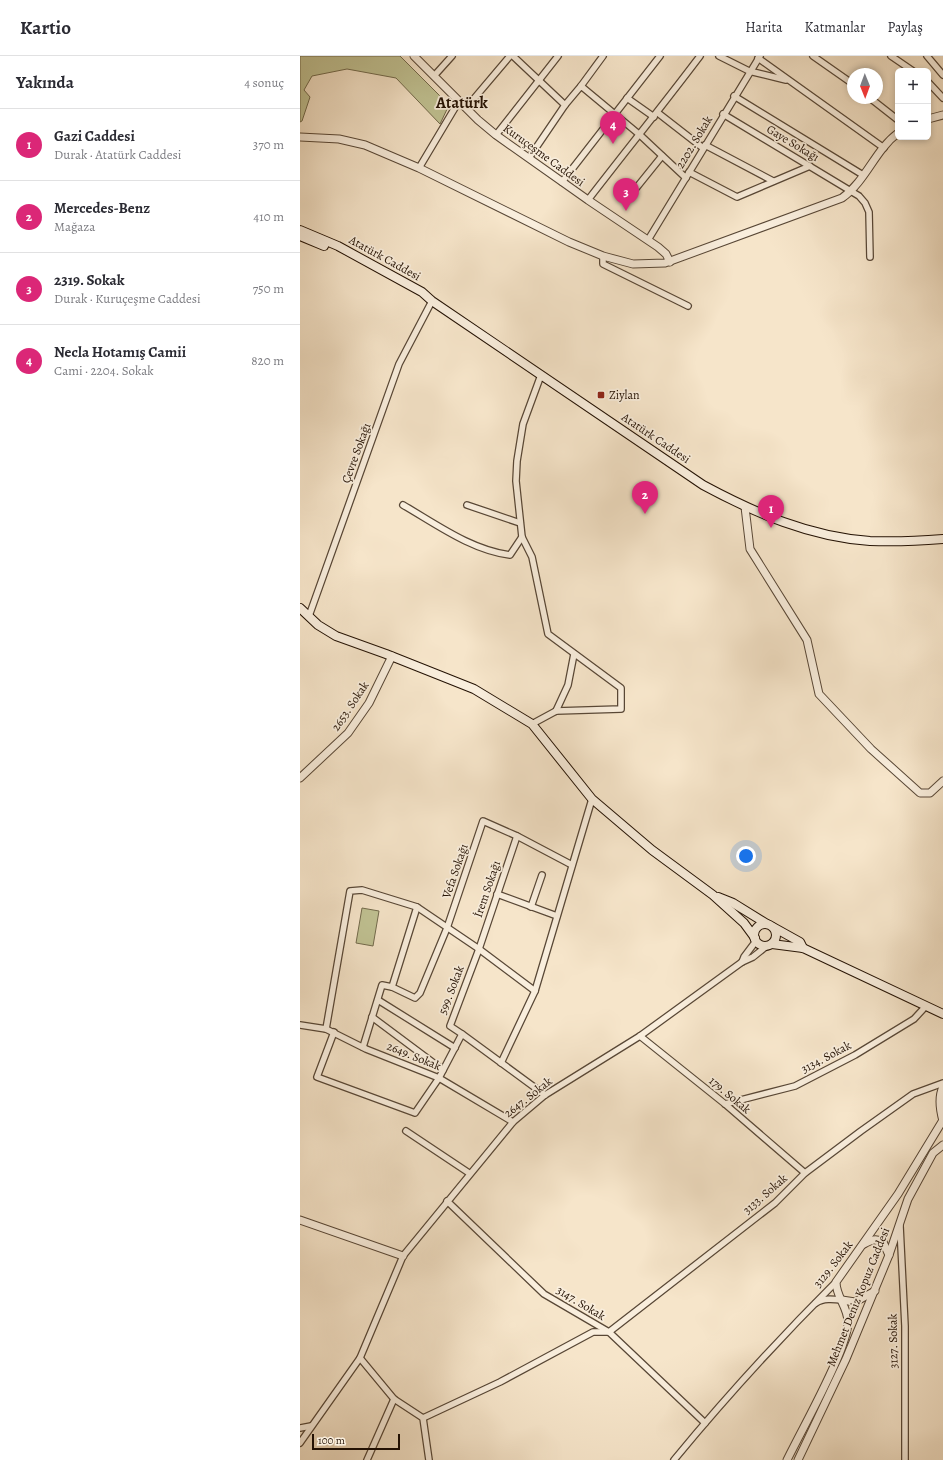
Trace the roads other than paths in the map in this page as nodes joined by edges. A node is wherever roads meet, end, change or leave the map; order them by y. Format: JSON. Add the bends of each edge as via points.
{"nodes":[{"id":1,"x":414,"y":56,"type":"edge"},
{"id":2,"x":452,"y":56,"type":"edge"},
{"id":3,"x":512,"y":56,"type":"edge"},
{"id":4,"x":558,"y":56,"type":"edge"},
{"id":5,"x":603,"y":56,"type":"edge"},
{"id":6,"x":660,"y":56,"type":"edge"},
{"id":7,"x":700,"y":56,"type":"edge"},
{"id":8,"x":719,"y":56,"type":"edge"},
{"id":9,"x":812,"y":56,"type":"edge"},
{"id":10,"x":891,"y":56,"type":"edge"},
{"id":11,"x":927,"y":56,"type":"edge"},
{"id":12,"x":759,"y":57,"type":"edge"},
{"id":13,"x":909,"y":68,"type":"edge"},
{"id":14,"x":750,"y":71,"type":"junction"},
{"id":15,"x":943,"y":75,"type":"edge"},
{"id":16,"x":434,"y":76,"type":"junction"},
{"id":17,"x":847,"y":80,"type":"edge"},
{"id":18,"x":539,"y":81,"type":"junction"},
{"id":19,"x":789,"y":81,"type":"junction"},
{"id":20,"x":931,"y":85,"type":"edge"},
{"id":21,"x":581,"y":86,"type":"junction"},
{"id":22,"x":734,"y":96,"type":"junction"},
{"id":23,"x":627,"y":98,"type":"junction"},
{"id":24,"x":943,"y":98,"type":"edge"},
{"id":25,"x":459,"y":101,"type":"junction"},
{"id":26,"x":878,"y":104,"type":"edge"},
{"id":27,"x":565,"y":105,"type":"junction"},
{"id":28,"x":466,"y":108,"type":"junction"},
{"id":29,"x":614,"y":114,"type":"junction"},
{"id":30,"x":723,"y":114,"type":"junction"},
{"id":31,"x":656,"y":115,"type":"junction"},
{"id":32,"x":943,"y":115,"type":"edge"},
{"id":33,"x":895,"y":118,"type":"edge"},
{"id":34,"x":931,"y":118,"type":"edge"},
{"id":35,"x":496,"y":135,"type":"junction"},
{"id":36,"x":640,"y":135,"type":"junction"},
{"id":37,"x":895,"y":136,"type":"edge"},
{"id":38,"x":300,"y":137,"type":"edge"},
{"id":39,"x":704,"y":146,"type":"junction"},
{"id":40,"x":884,"y":148,"type":"junction"},
{"id":41,"x":662,"y":156,"type":"junction"},
{"id":42,"x":529,"y":158,"type":"junction"},
{"id":43,"x":810,"y":166,"type":"junction"},
{"id":44,"x":419,"y":168,"type":"junction"},
{"id":45,"x":689,"y":172,"type":"junction"},
{"id":46,"x":863,"y":175,"type":"junction"},
{"id":47,"x":686,"y":178,"type":"junction"},
{"id":48,"x":772,"y":181,"type":"junction"},
{"id":49,"x":562,"y":182,"type":"junction"},
{"id":50,"x":851,"y":190,"type":"junction"},
{"id":51,"x":633,"y":192,"type":"dead end"},
{"id":52,"x":588,"y":200,"type":"junction"},
{"id":53,"x":300,"y":230,"type":"edge"},
{"id":54,"x":300,"y":236,"type":"edge"},
{"id":55,"x":648,"y":240,"type":"junction"},
{"id":56,"x":603,"y":256,"type":"junction"},
{"id":57,"x":870,"y":257,"type":"dead end"},
{"id":58,"x":670,"y":262,"type":"junction"},
{"id":59,"x":432,"y":301,"type":"junction"},
{"id":60,"x":688,"y":306,"type":"dead end"},
{"id":61,"x":540,"y":375,"type":"junction"},
{"id":62,"x":402,"y":505,"type":"dead end"},
{"id":63,"x":467,"y":506,"type":"dead end"},
{"id":64,"x":745,"y":507,"type":"junction"},
{"id":65,"x":520,"y":523,"type":"junction"},
{"id":66,"x":522,"y":537,"type":"junction"},
{"id":67,"x":943,"y":539,"type":"edge"},
{"id":68,"x":300,"y":608,"type":"edge"},
{"id":69,"x":309,"y":616,"type":"junction"},
{"id":70,"x":574,"y":654,"type":"junction"},
{"id":71,"x":392,"y":656,"type":"junction"},
{"id":72,"x":556,"y":711,"type":"junction"},
{"id":73,"x":532,"y":724,"type":"junction"},
{"id":74,"x":300,"y":778,"type":"edge"},
{"id":75,"x":943,"y":781,"type":"edge"},
{"id":76,"x":592,"y":799,"type":"junction"},
{"id":77,"x":517,"y":836,"type":"junction"},
{"id":78,"x":572,"y":866,"type":"junction"},
{"id":79,"x":542,"y":875,"type":"dead end"},
{"id":80,"x":497,"y":894,"type":"junction"},
{"id":81,"x":713,"y":895,"type":"junction"},
{"id":82,"x":417,"y":907,"type":"junction"},
{"id":83,"x":531,"y":907,"type":"junction"},
{"id":84,"x":557,"y":916,"type":"junction"},
{"id":85,"x":770,"y":925,"type":"junction"},
{"id":86,"x":447,"y":928,"type":"junction"},
{"id":87,"x":755,"y":939,"type":"junction"},
{"id":88,"x":770,"y":944,"type":"junction"},
{"id":89,"x":803,"y":948,"type":"junction"},
{"id":90,"x":479,"y":949,"type":"junction"},
{"id":91,"x":742,"y":962,"type":"junction"},
{"id":92,"x":392,"y":987,"type":"junction"},
{"id":93,"x":535,"y":991,"type":"junction"},
{"id":94,"x":378,"y":1000,"type":"junction"},
{"id":95,"x":926,"y":1006,"type":"junction"},
{"id":96,"x":943,"y":1014,"type":"edge"},
{"id":97,"x":372,"y":1017,"type":"junction"},
{"id":98,"x":300,"y":1025,"type":"edge"},
{"id":99,"x":326,"y":1029,"type":"junction"},
{"id":100,"x":334,"y":1032,"type":"junction"},
{"id":101,"x":462,"y":1034,"type":"junction"},
{"id":102,"x":640,"y":1036,"type":"junction"},
{"id":103,"x":363,"y":1047,"type":"junction"},
{"id":104,"x":455,"y":1048,"type":"junction"},
{"id":105,"x":502,"y":1063,"type":"junction"},
{"id":106,"x":443,"y":1070,"type":"junction"},
{"id":107,"x":439,"y":1078,"type":"junction"},
{"id":108,"x":943,"y":1083,"type":"edge"},
{"id":109,"x":943,"y":1087,"type":"edge"},
{"id":110,"x":545,"y":1096,"type":"junction"},
{"id":111,"x":725,"y":1104,"type":"junction"},
{"id":112,"x":943,"y":1121,"type":"edge"},
{"id":113,"x":513,"y":1122,"type":"junction"},
{"id":114,"x":406,"y":1131,"type":"dead end"},
{"id":115,"x":943,"y":1145,"type":"edge"},
{"id":116,"x":805,"y":1173,"type":"junction"},
{"id":117,"x":469,"y":1174,"type":"junction"},
{"id":118,"x":447,"y":1201,"type":"junction"},
{"id":119,"x":300,"y":1220,"type":"edge"},
{"id":120,"x":900,"y":1221,"type":"junction"},
{"id":121,"x":862,"y":1246,"type":"junction"},
{"id":122,"x":889,"y":1255,"type":"junction"},
{"id":123,"x":403,"y":1256,"type":"junction"},
{"id":124,"x":836,"y":1282,"type":"junction"},
{"id":125,"x":876,"y":1291,"type":"junction"},
{"id":126,"x":842,"y":1300,"type":"junction"},
{"id":127,"x":805,"y":1312,"type":"junction"},
{"id":128,"x":609,"y":1332,"type":"junction"},
{"id":129,"x":360,"y":1358,"type":"junction"},
{"id":130,"x":394,"y":1399,"type":"junction"},
{"id":131,"x":423,"y":1418,"type":"junction"},
{"id":132,"x":705,"y":1423,"type":"junction"},
{"id":133,"x":311,"y":1426,"type":"junction"},
{"id":134,"x":300,"y":1428,"type":"edge"},
{"id":135,"x":300,"y":1443,"type":"edge"},
{"id":136,"x":368,"y":1460,"type":"edge"},
{"id":137,"x":429,"y":1460,"type":"edge"},
{"id":138,"x":674,"y":1460,"type":"edge"},
{"id":139,"x":787,"y":1460,"type":"edge"},
{"id":140,"x":798,"y":1460,"type":"edge"},
{"id":141,"x":905,"y":1460,"type":"edge"}],
"edges":[{"from":1,"to":16,"type":"street","name":"Kuruçeşme Caddesi"},
{"from":2,"to":16,"type":"street"},
{"from":3,"to":18,"type":"street"},
{"from":3,"to":28,"type":"street"},
{"from":4,"to":18,"type":"street"},
{"from":5,"to":21,"type":"street"},
{"from":6,"to":23,"type":"street"},
{"from":7,"to":31,"type":"street"},
{"from":8,"to":14,"type":"street"},
{"from":9,"to":17,"type":"street"},
{"from":10,"to":13,"type":"street"},
{"from":11,"to":15,"type":"street"},
{"from":12,"to":14,"type":"street","name":"2202. Sokak"},
{"from":12,"to":19,"type":"street"},
{"from":14,"to":19,"type":"street"},
{"from":14,"to":22,"type":"street","name":"2202. Sokak"},
{"from":16,"to":25,"type":"street","name":"Kuruçeşme Caddesi"},
{"from":18,"to":27,"type":"street"},
{"from":18,"to":35,"type":"street"},
{"from":19,"to":40,"type":"street"},
{"from":20,"to":24,"type":"street"},
{"from":21,"to":27,"type":"street"},
{"from":21,"to":29,"type":"street"},
{"from":22,"to":30,"type":"street","name":"2202. Sokak"},
{"from":22,"to":46,"type":"street"},
{"from":23,"to":29,"type":"street"},
{"from":23,"to":31,"type":"street"},
{"from":25,"to":28,"type":"street","name":"Kuruçeşme Caddesi"},
{"from":25,"to":44,"type":"street"},
{"from":26,"to":33,"type":"street"},
{"from":27,"to":42,"type":"street"},
{"from":28,"to":35,"type":"street","name":"Kuruçeşme Caddesi"},
{"from":29,"to":36,"type":"street"},
{"from":29,"to":49,"type":"street"},
{"from":30,"to":39,"type":"street","name":"2202. Sokak"},
{"from":30,"to":43,"type":"street","name":"Gaye Sokağı"},
{"from":31,"to":36,"type":"street"},
{"from":31,"to":39,"type":"street"},
{"from":32,"to":34,"type":"street"},
{"from":35,"to":42,"type":"street","name":"Kuruçeşme Caddesi"},
{"from":36,"to":41,"type":"street"},
{"from":36,"to":52,"type":"street"},
{"from":37,"to":40,"type":"street"},
{"from":38,"to":44,"type":"street","via":[[349,140]]},
{"from":39,"to":45,"type":"street","name":"2202. Sokak"},
{"from":39,"to":48,"type":"street"},
{"from":40,"to":46,"type":"street"},
{"from":41,"to":47,"type":"street"},
{"from":41,"to":51,"type":"street"},
{"from":42,"to":49,"type":"street","name":"Kuruçeşme Caddesi"},
{"from":43,"to":48,"type":"street"},
{"from":43,"to":50,"type":"street","name":"Gaye Sokağı"},
{"from":44,"to":56,"type":"street","via":[[495,207]]},
{"from":45,"to":47,"type":"street","name":"2202. Sokak"},
{"from":45,"to":48,"type":"street","via":[[737,197]]},
{"from":46,"to":50,"type":"street"},
{"from":47,"to":55,"type":"street","name":"2202. Sokak"},
{"from":49,"to":52,"type":"street","name":"Kuruçeşme Caddesi"},
{"from":50,"to":57,"type":"street","name":"Gaye Sokağı","via":[[865,203],[869,212]]},
{"from":50,"to":58,"type":"street","via":[[840,198]]},
{"from":52,"to":55,"type":"street","name":"Kuruçeşme Caddesi"},
{"from":53,"to":59,"type":"main road","name":"Atatürk Caddesi","via":[[344,250],[422,292]]},
{"from":54,"to":59,"type":"main road","via":[[340,253]]},
{"from":55,"to":58,"type":"street","name":"Kuruçeşme Caddesi","via":[[666,254]]},
{"from":56,"to":58,"type":"street","via":[[646,265]]},
{"from":56,"to":60,"type":"street","via":[[603,264]]},
{"from":59,"to":61,"type":"main road","name":"Atatürk Caddesi"},
{"from":59,"to":69,"type":"street","name":"Çevre Sokağı","via":[[399,364]]},
{"from":61,"to":64,"type":"main road","name":"Atatürk Caddesi","via":[[703,485]]},
{"from":61,"to":65,"type":"street","via":[[523,424],[517,461]]},
{"from":62,"to":66,"type":"street","via":[[479,547],[498,553],[510,555]]},
{"from":63,"to":65,"type":"street"},
{"from":64,"to":67,"type":"main road","name":"Atatürk Caddesi","via":[[796,527],[838,537],[902,542]]},
{"from":64,"to":75,"type":"street","via":[[750,549],[807,640],[819,694],[871,749],[920,793],[930,793]]},
{"from":65,"to":66,"type":"street"},
{"from":66,"to":70,"type":"street","via":[[532,557],[548,634]]},
{"from":68,"to":69,"type":"main road"},
{"from":69,"to":71,"type":"main road","via":[[336,636]]},
{"from":70,"to":72,"type":"street","via":[[568,685]]},
{"from":70,"to":72,"type":"street","via":[[621,688],[621,708]]},
{"from":71,"to":73,"type":"main road","via":[[474,689]]},
{"from":71,"to":74,"type":"street","name":"2653. Sokak","via":[[369,703],[348,733]]},
{"from":72,"to":73,"type":"street"},
{"from":73,"to":76,"type":"main road"},
{"from":76,"to":78,"type":"street"},
{"from":76,"to":81,"type":"main road","via":[[652,850]]},
{"from":77,"to":78,"type":"street"},
{"from":77,"to":80,"type":"street","name":"İrem Sokağı"},
{"from":77,"to":86,"type":"street","name":"Vefa Sokağı","via":[[483,821]]},
{"from":78,"to":84,"type":"street"},
{"from":79,"to":83,"type":"street"},
{"from":80,"to":83,"type":"street"},
{"from":80,"to":90,"type":"street","name":"İrem Sokağı"},
{"from":81,"to":85,"type":"main road","via":[[733,903]]},
{"from":81,"to":87,"type":"main road","via":[[744,923]]},
{"from":82,"to":86,"type":"street"},
{"from":82,"to":92,"type":"street"},
{"from":82,"to":99,"type":"street","via":[[362,890],[350,891]]},
{"from":83,"to":84,"type":"street"},
{"from":84,"to":93,"type":"street"},
{"from":85,"to":87,"type":"main road","via":[[756,928]]},
{"from":85,"to":88,"type":"main road","via":[[776,934]]},
{"from":85,"to":89,"type":"main road","via":[[800,942]]},
{"from":86,"to":90,"type":"street"},
{"from":86,"to":92,"type":"street","name":"Vefa Sokağı","via":[[420,993],[415,998]]},
{"from":87,"to":88,"type":"main road","via":[[761,945]]},
{"from":87,"to":91,"type":"street"},
{"from":88,"to":89,"type":"main road"},
{"from":88,"to":91,"type":"street","via":[[754,957]]},
{"from":89,"to":95,"type":"main road"},
{"from":90,"to":93,"type":"street"},
{"from":90,"to":101,"type":"street","name":"599. Sokak","via":[[450,1026]]},
{"from":91,"to":102,"type":"street","name":"2647. Sokak"},
{"from":92,"to":94,"type":"street","via":[[382,985]]},
{"from":93,"to":105,"type":"street"},
{"from":94,"to":97,"type":"street"},
{"from":94,"to":104,"type":"street"},
{"from":95,"to":96,"type":"main road"},
{"from":95,"to":111,"type":"street","name":"3134. Sokak","via":[[914,1019],[855,1055],[794,1086]]},
{"from":97,"to":103,"type":"street"},
{"from":97,"to":106,"type":"street"},
{"from":98,"to":99,"type":"street","name":"2649. Sokak"},
{"from":99,"to":100,"type":"street","name":"2649. Sokak"},
{"from":100,"to":103,"type":"street","name":"2649. Sokak"},
{"from":100,"to":107,"type":"street","via":[[317,1077],[415,1113]]},
{"from":101,"to":104,"type":"street"},
{"from":101,"to":105,"type":"street"},
{"from":102,"to":110,"type":"street","name":"2647. Sokak"},
{"from":102,"to":111,"type":"street","name":"179. Sokak"},
{"from":103,"to":107,"type":"street","name":"2649. Sokak"},
{"from":104,"to":106,"type":"street"},
{"from":105,"to":110,"type":"street"},
{"from":106,"to":107,"type":"street"},
{"from":107,"to":113,"type":"street","name":"2649. Sokak"},
{"from":108,"to":116,"type":"street","name":"3133. Sokak","via":[[913,1094]]},
{"from":109,"to":112,"type":"street","via":[[940,1103]]},
{"from":110,"to":113,"type":"street","name":"2647. Sokak"},
{"from":111,"to":116,"type":"street","name":"179. Sokak"},
{"from":112,"to":121,"type":"street","name":"3129. Sokak"},
{"from":113,"to":117,"type":"street","name":"2647. Sokak"},
{"from":114,"to":117,"type":"street"},
{"from":115,"to":120,"type":"street","name":"Mehmet Deniz Kopuz Caddesi","via":[[933,1153],[908,1199]]},
{"from":116,"to":128,"type":"street","name":"3133. Sokak","via":[[775,1202]]},
{"from":117,"to":118,"type":"street","name":"2647. Sokak"},
{"from":118,"to":123,"type":"street","name":"2647. Sokak"},
{"from":118,"to":128,"type":"street","name":"3147. Sokak","via":[[544,1294]]},
{"from":119,"to":123,"type":"street"},
{"from":120,"to":122,"type":"street","name":"Mehmet Deniz Kopuz Caddesi"},
{"from":120,"to":141,"type":"street","name":"3127. Sokak","via":[[905,1326]]},
{"from":121,"to":122,"type":"street","via":[[872,1240],[879,1240],[884,1242]]},
{"from":121,"to":124,"type":"street","name":"3129. Sokak"},
{"from":122,"to":125,"type":"street","name":"Mehmet Deniz Kopuz Caddesi"},
{"from":123,"to":129,"type":"street","name":"2647. Sokak"},
{"from":124,"to":126,"type":"street","via":[[836,1290]]},
{"from":124,"to":127,"type":"street","name":"3129. Sokak"},
{"from":125,"to":126,"type":"street","via":[[854,1302]]},
{"from":125,"to":140,"type":"street","name":"Mehmet Deniz Kopuz Caddesi"},
{"from":126,"to":127,"type":"street","via":[[819,1301]]},
{"from":126,"to":139,"type":"street","via":[[848,1322],[846,1337],[834,1367]]},
{"from":127,"to":132,"type":"street","name":"3129. Sokak"},
{"from":128,"to":131,"type":"street","via":[[593,1332],[500,1382]]},
{"from":128,"to":132,"type":"street","name":"3147. Sokak"},
{"from":129,"to":130,"type":"street"},
{"from":129,"to":133,"type":"street"},
{"from":130,"to":131,"type":"street"},
{"from":130,"to":136,"type":"street"},
{"from":131,"to":137,"type":"street"},
{"from":132,"to":138,"type":"street","name":"3129. Sokak"},
{"from":133,"to":134,"type":"street"},
{"from":133,"to":135,"type":"street"}]}
